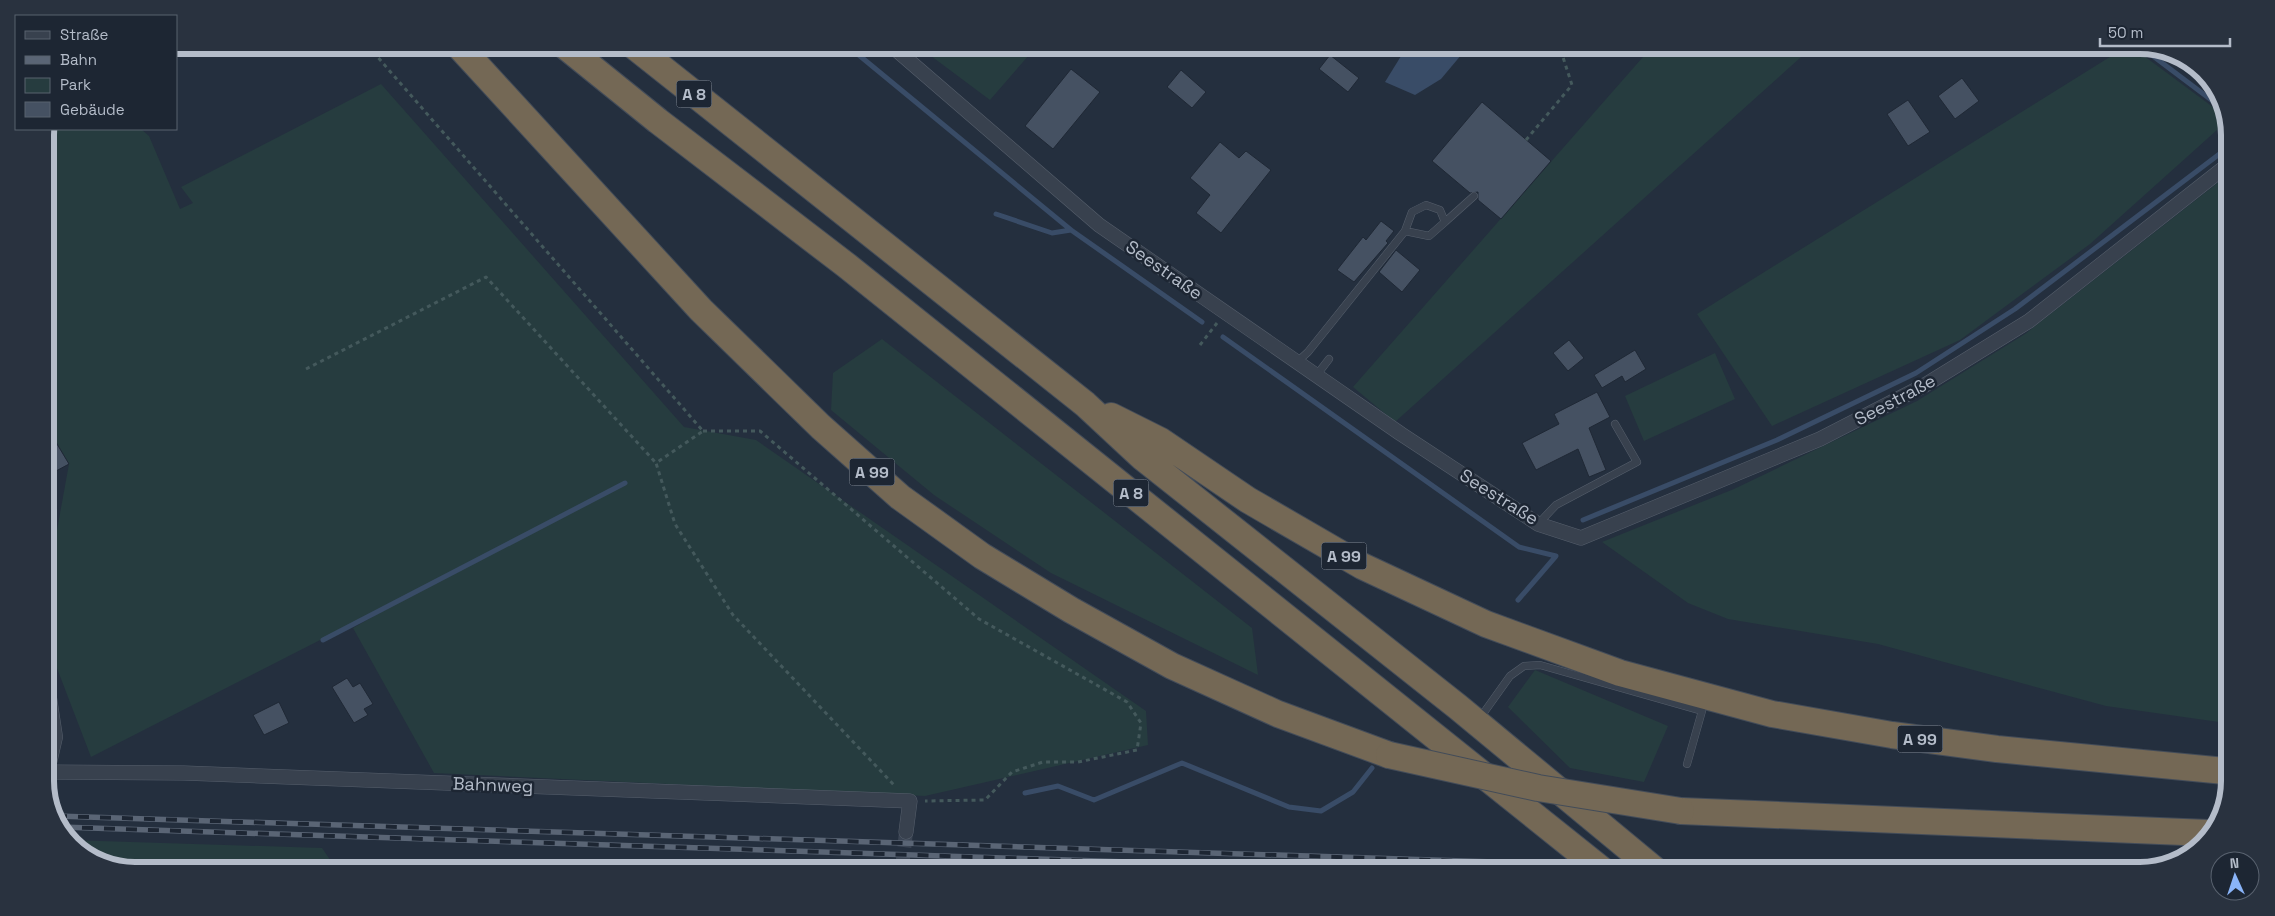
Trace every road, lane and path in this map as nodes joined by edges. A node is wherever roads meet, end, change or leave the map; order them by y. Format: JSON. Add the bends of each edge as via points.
{"nodes":[{"id":1,"x":375,"y":54,"type":"edge"},
{"id":2,"x":466,"y":54,"type":"edge"},
{"id":3,"x":575,"y":54,"type":"edge"},
{"id":4,"x":644,"y":54,"type":"edge"},
{"id":5,"x":901,"y":54,"type":"edge"},
{"id":6,"x":1562,"y":54,"type":"edge"},
{"id":7,"x":1526,"y":140,"type":"dead end"},
{"id":8,"x":2221,"y":170,"type":"edge"},
{"id":9,"x":1474,"y":196,"type":"dead end"},
{"id":10,"x":1445,"y":222,"type":"junction"},
{"id":11,"x":1404,"y":231,"type":"junction"},
{"id":12,"x":1225,"y":313,"type":"junction"},
{"id":13,"x":1200,"y":345,"type":"dead end"},
{"id":14,"x":1329,"y":359,"type":"dead end"},
{"id":15,"x":1297,"y":362,"type":"junction"},
{"id":16,"x":306,"y":369,"type":"dead end"},
{"id":17,"x":1316,"y":376,"type":"junction"},
{"id":18,"x":1085,"y":404,"type":"junction"},
{"id":19,"x":1615,"y":424,"type":"dead end"},
{"id":20,"x":703,"y":431,"type":"junction"},
{"id":21,"x":656,"y":463,"type":"junction"},
{"id":22,"x":1538,"y":524,"type":"junction"},
{"id":23,"x":54,"y":704,"type":"edge"},
{"id":24,"x":1477,"y":722,"type":"junction"},
{"id":25,"x":54,"y":753,"type":"edge"},
{"id":26,"x":1687,"y":764,"type":"dead end"},
{"id":27,"x":2221,"y":771,"type":"edge"},
{"id":28,"x":54,"y":772,"type":"edge"},
{"id":29,"x":910,"y":802,"type":"junction"},
{"id":30,"x":906,"y":832,"type":"tunnel mouth"},
{"id":31,"x":2203,"y":833,"type":"edge"},
{"id":32,"x":1592,"y":862,"type":"edge"},
{"id":33,"x":1645,"y":862,"type":"edge"}],
"edges":[{"from":1,"to":20,"type":"path"},
{"from":2,"to":31,"type":"highway","number":"A 99","bridge":true,"via":[[701,310],[821,427],[900,497],[982,556],[1071,610],[1172,666],[1278,714],[1389,755],[1538,788],[1681,811]]},
{"from":3,"to":32,"type":"highway","number":"A 8","via":[[846,265]]},
{"from":4,"to":18,"type":"highway","number":"A 8"},
{"from":5,"to":12,"type":"street","name":"Seestraße","via":[[1099,225]]},
{"from":6,"to":7,"type":"path","via":[[1572,85]]},
{"from":8,"to":22,"type":"street","name":"Seestraße","via":[[2029,321],[1925,385],[1820,439],[1581,538]]},
{"from":9,"to":10,"type":"lane"},
{"from":10,"to":11,"type":"lane","via":[[1429,236]]},
{"from":10,"to":11,"type":"lane","via":[[1440,210],[1426,205],[1412,212]]},
{"from":11,"to":15,"type":"lane"},
{"from":12,"to":13,"type":"path"},
{"from":12,"to":15,"type":"street","name":"Seestraße"},
{"from":14,"to":17,"type":"lane"},
{"from":15,"to":17,"type":"street","name":"Seestraße"},
{"from":16,"to":21,"type":"path","via":[[486,277]]},
{"from":17,"to":22,"type":"street","name":"Seestraße"},
{"from":18,"to":24,"type":"highway","number":"A 8","via":[[1142,457]]},
{"from":18,"to":27,"type":"highway","number":"A 99","via":[[1161,441],[1248,500],[1362,566],[1486,624],[1620,673],[1772,714],[1892,735],[1997,749]]},
{"from":19,"to":22,"type":"lane","via":[[1637,462],[1556,505]]},
{"from":20,"to":21,"type":"path"},
{"from":20,"to":29,"type":"path","via":[[760,431],[979,619],[1127,702],[1141,724],[1138,750],[1078,762],[1036,764],[1012,772],[985,800]]},
{"from":21,"to":29,"type":"path","via":[[675,524],[732,614]]},
{"from":23,"to":25,"type":"lane","via":[[59,737]]},
{"from":24,"to":26,"type":"lane","via":[[1510,676],[1524,666],[1540,664],[1702,711]]},
{"from":24,"to":33,"type":"highway","number":"A 8"},
{"from":28,"to":29,"type":"street","name":"Bahnweg","via":[[184,773]]},
{"from":29,"to":30,"type":"street"}]}
